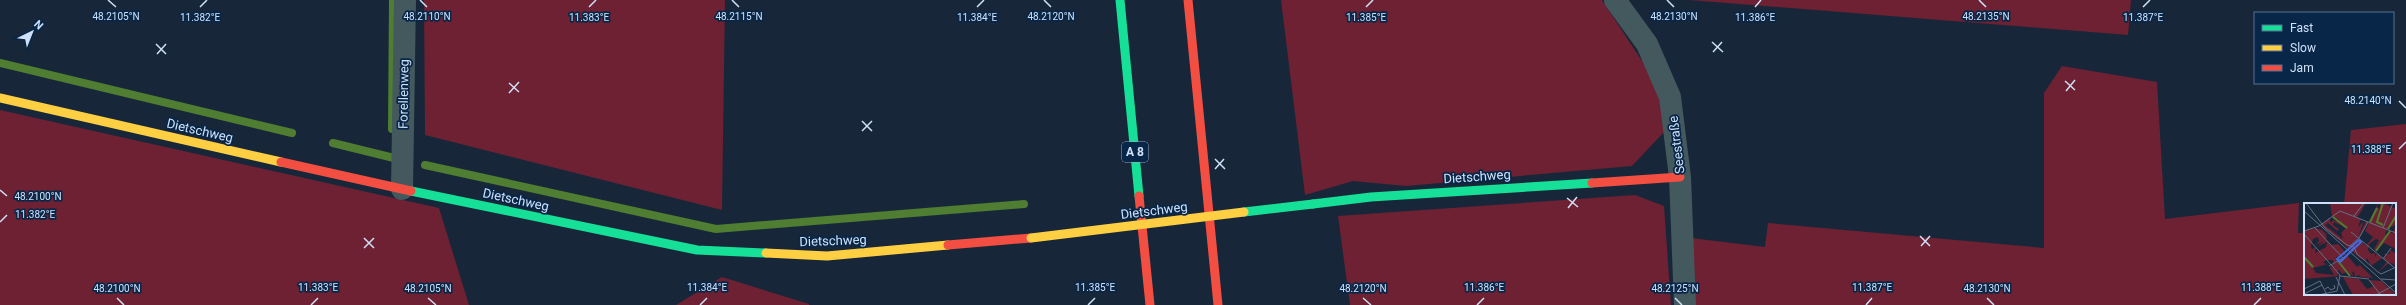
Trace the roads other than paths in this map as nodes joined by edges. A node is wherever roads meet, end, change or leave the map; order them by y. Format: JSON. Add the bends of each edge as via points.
{"nodes":[{"id":1,"x":405,"y":0,"type":"edge"},
{"id":2,"x":1120,"y":0,"type":"edge"},
{"id":3,"x":1188,"y":0,"type":"edge"},
{"id":4,"x":1615,"y":0,"type":"edge"},
{"id":5,"x":0,"y":98,"type":"edge"},
{"id":6,"x":1680,"y":177,"type":"junction"},
{"id":7,"x":402,"y":189,"type":"junction"},
{"id":8,"x":1150,"y":305,"type":"edge"},
{"id":9,"x":1218,"y":305,"type":"edge"},
{"id":10,"x":1685,"y":305,"type":"edge"}],
"edges":[{"from":1,"to":7,"type":"street","name":"Forellenweg"},
{"from":2,"to":8,"type":"main road","number":"A 8"},
{"from":3,"to":9,"type":"main road"},
{"from":4,"to":6,"type":"street","name":"Seestraße","via":[[1647,44],[1670,97]]},
{"from":5,"to":7,"type":"main road","name":"Dietschweg"},
{"from":6,"to":7,"type":"main road","name":"Dietschweg","bridge":true,"via":[[1379,196],[1031,238],[827,256],[697,250]]},
{"from":6,"to":10,"type":"street","name":"Seestraße"}]}
